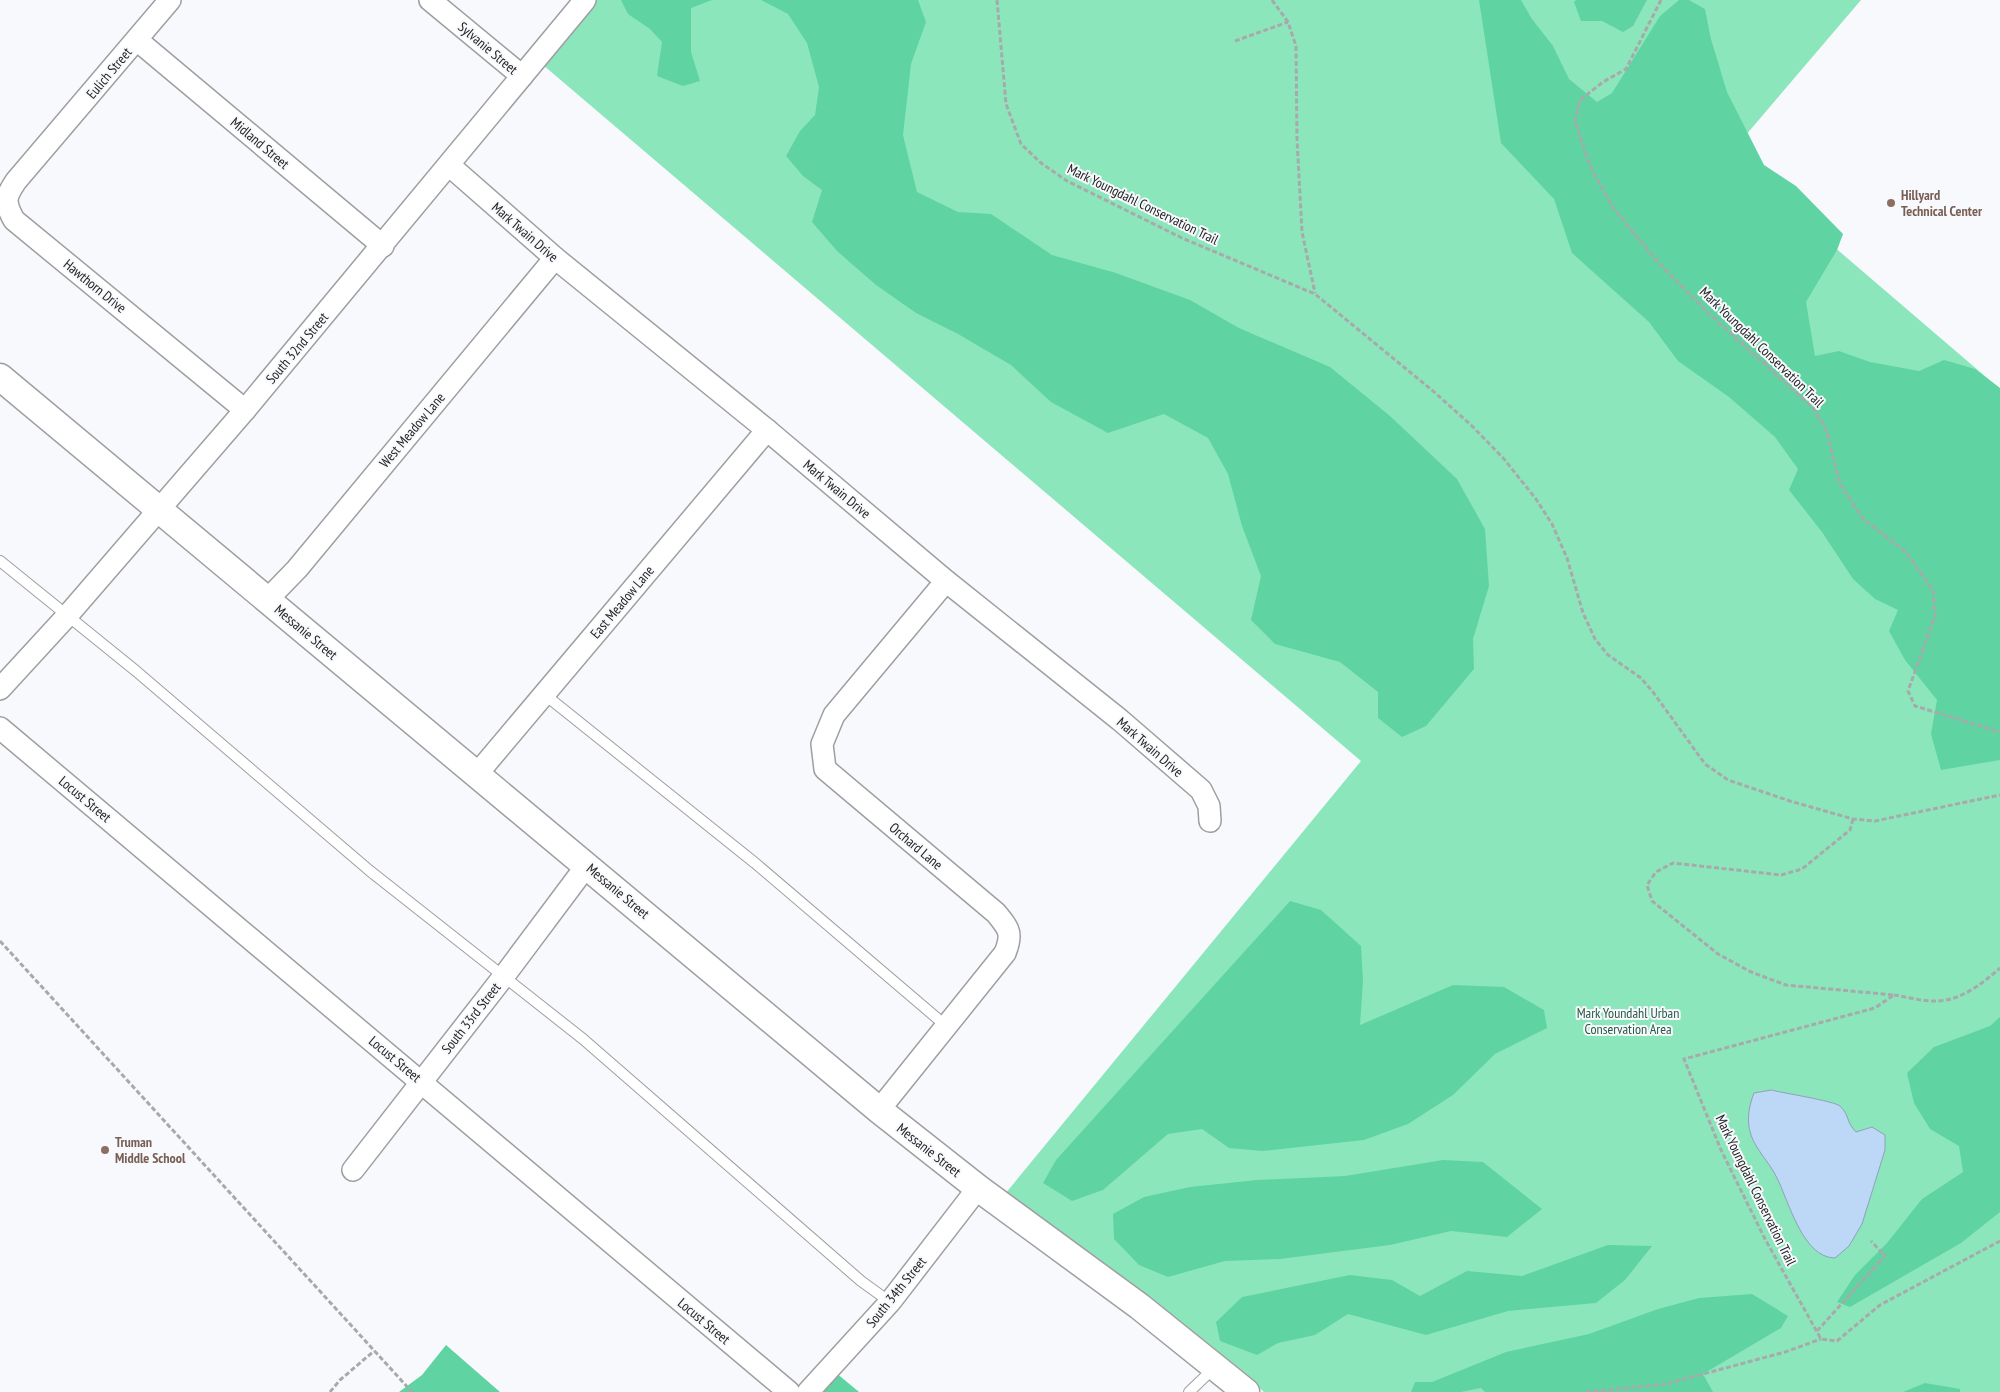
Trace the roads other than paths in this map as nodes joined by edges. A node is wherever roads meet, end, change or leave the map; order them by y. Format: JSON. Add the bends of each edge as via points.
{"nodes":[{"id":1,"x":170,"y":0,"type":"edge"},
{"id":2,"x":430,"y":0,"type":"edge"},
{"id":3,"x":586,"y":0,"type":"edge"},
{"id":4,"x":137,"y":40,"type":"junction"},
{"id":5,"x":522,"y":76,"type":"junction"},
{"id":6,"x":47,"y":146,"type":"joint"},
{"id":7,"x":450,"y":166,"type":"junction"},
{"id":8,"x":383,"y":246,"type":"junction"},
{"id":9,"x":555,"y":258,"type":"junction"},
{"id":10,"x":0,"y":377,"type":"edge"},
{"id":11,"x":245,"y":410,"type":"junction"},
{"id":12,"x":767,"y":430,"type":"junction"},
{"id":13,"x":158,"y":510,"type":"junction"},
{"id":14,"x":0,"y":561,"type":"edge"},
{"id":15,"x":946,"y":581,"type":"junction"},
{"id":16,"x":267,"y":600,"type":"junction"},
{"id":17,"x":67,"y":616,"type":"junction"},
{"id":18,"x":0,"y":689,"type":"edge"},
{"id":19,"x":544,"y":694,"type":"junction"},
{"id":20,"x":0,"y":728,"type":"edge"},
{"id":21,"x":477,"y":774,"type":"junction"},
{"id":22,"x":1210,"y":822,"type":"dead end"},
{"id":23,"x":587,"y":865,"type":"junction"},
{"id":24,"x":504,"y":976,"type":"junction"},
{"id":25,"x":945,"y":1025,"type":"junction"},
{"id":26,"x":421,"y":1081,"type":"junction"},
{"id":27,"x":879,"y":1110,"type":"junction"},
{"id":28,"x":353,"y":1170,"type":"dead end"},
{"id":29,"x":978,"y":1188,"type":"junction"},
{"id":30,"x":890,"y":1302,"type":"junction"},
{"id":31,"x":1216,"y":1367,"type":"junction"},
{"id":32,"x":789,"y":1392,"type":"edge"},
{"id":33,"x":808,"y":1392,"type":"edge"},
{"id":34,"x":1189,"y":1392,"type":"edge"},
{"id":35,"x":1246,"y":1392,"type":"edge"}],
"edges":[{"from":1,"to":4,"type":"street","name":"Eulich Street"},
{"from":2,"to":5,"type":"street","name":"Sylvanie Street"},
{"from":3,"to":5,"type":"street","name":"South 32nd Street"},
{"from":4,"to":6,"type":"street","name":"Eulich Street"},
{"from":4,"to":8,"type":"street","name":"Midland Street"},
{"from":5,"to":7,"type":"street","name":"South 32nd Street"},
{"from":6,"to":11,"type":"street","name":"Hawthorn Drive","via":[[10,191],[7,207],[14,220]]},
{"from":7,"to":8,"type":"street","name":"South 32nd Street"},
{"from":7,"to":9,"type":"street","name":"Mark Twain Drive"},
{"from":8,"to":11,"type":"street","name":"South 32nd Street"},
{"from":9,"to":12,"type":"street","name":"Mark Twain Drive"},
{"from":9,"to":16,"type":"street","name":"West Meadow Lane","via":[[297,569]]},
{"from":10,"to":13,"type":"street","name":"Messanie Street"},
{"from":11,"to":13,"type":"street","name":"South 32nd Street"},
{"from":12,"to":15,"type":"street","name":"Mark Twain Drive"},
{"from":12,"to":19,"type":"street","name":"East Meadow Lane"},
{"from":13,"to":16,"type":"street","name":"Messanie Street"},
{"from":13,"to":17,"type":"street","name":"South 32nd Street"},
{"from":14,"to":17,"type":"lane"},
{"from":15,"to":22,"type":"street","name":"Mark Twain Drive","via":[[1120,720],[1200,790],[1209,806]]},
{"from":15,"to":25,"type":"street","name":"Orchard Lane","via":[[834,715],[822,744],[825,769],[996,913],[1007,927],[1011,939],[1005,953]]},
{"from":16,"to":21,"type":"street","name":"Messanie Street"},
{"from":17,"to":18,"type":"street","name":"South 32nd Street"},
{"from":17,"to":24,"type":"lane","via":[[370,871]]},
{"from":19,"to":21,"type":"street","name":"East Meadow Lane"},
{"from":19,"to":25,"type":"lane","via":[[755,863]]},
{"from":20,"to":26,"type":"street","name":"Locust Street"},
{"from":21,"to":23,"type":"street","name":"Messanie Street"},
{"from":23,"to":24,"type":"street","name":"South 33rd Street"},
{"from":23,"to":27,"type":"street","name":"Messanie Street"},
{"from":24,"to":26,"type":"street","name":"South 33rd Street"},
{"from":24,"to":30,"type":"lane","via":[[583,1039]]},
{"from":25,"to":27,"type":"street","name":"Orchard Lane"},
{"from":26,"to":28,"type":"street","name":"South 33rd Street"},
{"from":26,"to":32,"type":"street","name":"Locust Street"},
{"from":27,"to":29,"type":"street","name":"Messanie Street"},
{"from":29,"to":30,"type":"street","name":"South 34th Street"},
{"from":29,"to":31,"type":"street","name":"Messanie Street"},
{"from":30,"to":33,"type":"street","name":"South 34th Street"},
{"from":31,"to":34,"type":"lane"},
{"from":31,"to":35,"type":"street","name":"Messanie Street"}]}
